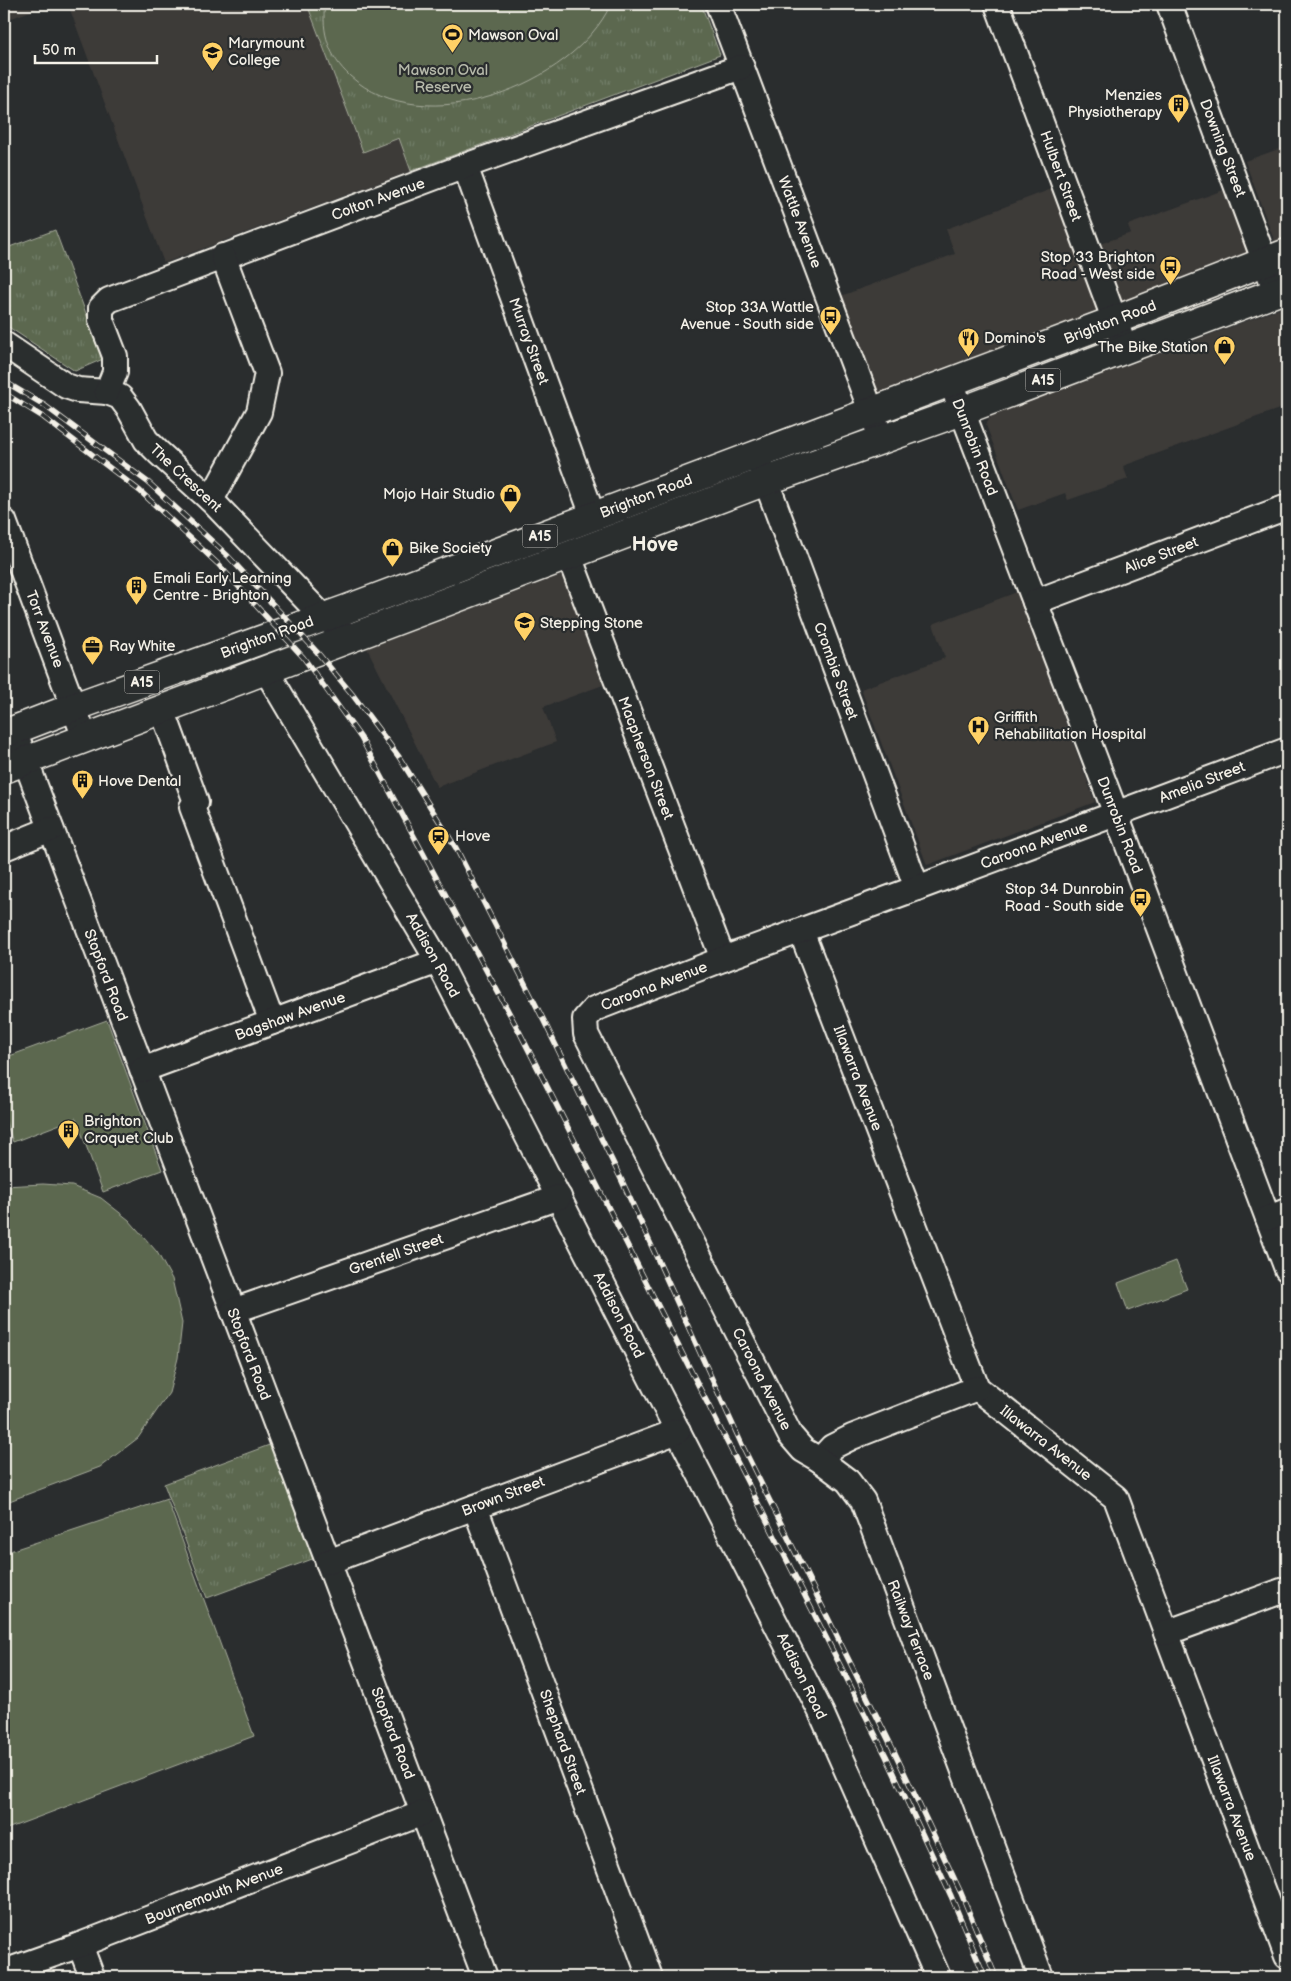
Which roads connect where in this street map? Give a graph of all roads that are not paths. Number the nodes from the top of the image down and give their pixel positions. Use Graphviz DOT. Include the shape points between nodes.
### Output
graph roads {
  1 [pos="718,4"];
  2 [pos="997,4"];
  3 [pos="1169,4"];
  4 [pos="741,67"];
  5 [pos="465,166"];
  6 [pos="223,256"];
  7 [pos="1276,257"];
  8 [pos="1282,290"];
  9 [pos="1115,320"];
  10 [pos="4,344"];
  11 [pos="1125,348"];
  12 [pos="951,382"];
  13 [pos="107,392"];
  14 [pos="962,411"];
  15 [pos="871,412"];
  16 [pos="882,440"];
  17 [pos="756,454"];
  18 [pos="766,481"];
  19 [pos="211,500"];
  20 [pos="1287,507"];
  21 [pos="593,516"];
  22 [pos="4,521"];
  23 [pos="569,556"];
  24 [pos="1035,602"];
  25 [pos="323,617"];
  26 [pos="358,636"];
  27 [pos="266,670"];
  28 [pos="74,707"];
  29 [pos="162,709"];
  30 [pos="9,732"];
  31 [pos="85,738"];
  32 [pos="1287,750"];
  33 [pos="15,765"];
  34 [pos="1116,814"];
  35 [pos="51,829"];
  36 [pos="4,848"];
  37 [pos="917,888"];
  38 [pos="801,931"];
  39 [pos="723,959"];
  40 [pos="438,960"];
  41 [pos="272,1022"];
  42 [pos="142,1070"];
  43 [pos="559,1197"];
  44 [pos="1278,1215"];
  45 [pos="1287,1269"];
  46 [pos="234,1311"];
  47 [pos="977,1388"];
  48 [pos="678,1431"];
  49 [pos="820,1460"];
  50 [pos="475,1507"];
  51 [pos="328,1562"];
  52 [pos="1287,1589"];
  53 [pos="1166,1633"];
  54 [pos="423,1813"];
  55 [pos="80,1945"];
  56 [pos="1287,1956"];
  57 [pos="4,1972"];
  58 [pos="92,1977"];
  59 [pos="485,1977"];
  60 [pos="650,1977"];
  61 [pos="938,1977"];
  62 [pos="1041,1977"];
  1 -- 4 [label="street, Wattle Avenue"];
  2 -- 9 [label="street, Hulbert Street"];
  3 -- 7 [label="street, Downing Street"];
  4 -- 5 [label="street, Colton Avenue"];
  4 -- 15 [label="street, Wattle Avenue"];
  5 -- 6 [label="street, Colton Avenue"];
  5 -- 21 [label="street, Murray Street"];
  6 -- 13 [label="street, Colton Avenue" via="109,300 101,308 101,320 115,356 115,372"];
  6 -- 19 [label="street" via="267,373 259,412"];
  7 -- 8 [label="street, Downing Street"];
  7 -- 9 [label="main road, Brighton Road / A15"];
  8 -- 11 [label="main road, Brighton Road / A15"];
  9 -- 11 [label="street, Hulbert Street"];
  9 -- 12 [label="main road, Brighton Road / A15"];
  10 -- 13 [label="street, The Crescent" via="66,386"];
  11 -- 14 [label="main road, Brighton Road / A15"];
  12 -- 14 [label="street, Dunrobin Road"];
  12 -- 15 [label="main road, Brighton Road / A15"];
  13 -- 19 [label="street, The Crescent" via="120,397 146,440"];
  14 -- 16 [label="main road, Brighton Road / A15"];
  14 -- 24 [label="street, Dunrobin Road"];
  15 -- 16 [label="street, Wattle Avenue"];
  15 -- 17 [label="main road, Brighton Road / A15"];
  16 -- 18 [label="main road, Brighton Road / A15"];
  17 -- 18 [label="street, Crombie Street"];
  17 -- 21 [label="main road, Brighton Road / A15"];
  18 -- 23 [label="main road, Brighton Road / A15"];
  18 -- 37 [label="street, Crombie Street"];
  19 -- 25 [label="street, The Crescent"];
  20 -- 24 [label="street, Alice Street"];
  21 -- 25 [label="main road, Brighton Road / A15"];
  22 -- 28 [label="street, Torr Avenue"];
  23 -- 26 [label="main road, Brighton Road / A15"];
  23 -- 39 [label="street, Macpherson Street"];
  24 -- 34 [label="street, Dunrobin Road"];
  25 -- 26 [label="street, The Crescent" via="346,634"];
  25 -- 28 [label="main road, Brighton Road / A15"];
  26 -- 27 [label="main road, Brighton Road / A15"];
  27 -- 29 [label="main road, Brighton Road / A15"];
  27 -- 40 [label="street, Addison Road"];
  28 -- 30 [label="main road, Brighton Road / A15"];
  28 -- 31 [label="street, Torr Avenue"];
  29 -- 31 [label="main road, Brighton Road / A15"];
  29 -- 41 [label="street" via="196,802 192,807"];
  30 -- 33 [label="street, Stopford Road"];
  31 -- 33 [label="main road, Brighton Road / A15"];
  32 -- 34 [label="street, Amelia Street"];
  33 -- 35 [label="street, Stopford Road"];
  34 -- 37 [label="street, Caroona Avenue"];
  34 -- 44 [label="street, Dunrobin Road"];
  35 -- 36 [label="street"];
  35 -- 42 [label="street, Stopford Road"];
  37 -- 38 [label="street, Caroona Avenue"];
  38 -- 39 [label="street, Caroona Avenue"];
  38 -- 47 [label="street, Illawarra Avenue"];
  39 -- 49 [label="street, Caroona Avenue" via="594,1009 585,1019 586,1034 790,1435 803,1450"];
  40 -- 41 [label="street, Bagshaw Avenue"];
  40 -- 43 [label="street, Addison Road"];
  41 -- 42 [label="street, Bagshaw Avenue"];
  42 -- 46 [label="street, Stopford Road"];
  43 -- 46 [label="street, Grenfell Street"];
  43 -- 48 [label="street, Addison Road"];
  44 -- 45 [label="street, Dunrobin Road"];
  46 -- 51 [label="street, Stopford Road"];
  47 -- 49 [label="street" via="852,1436"];
  47 -- 53 [label="street, Illawarra Avenue" via="1116,1498"];
  48 -- 50 [label="street, Brown Street"];
  48 -- 61 [label="street, Addison Road" via="821,1712"];
  49 -- 62 [label="street, Railway Terrace" via="848,1481 863,1502"];
  50 -- 51 [label="street, Brown Street"];
  50 -- 60 [label="street, Shephard Street"];
  51 -- 54 [label="street, Stopford Road"];
  52 -- 53 [label="street"];
  53 -- 56 [label="street, Illawarra Avenue"];
  54 -- 55 [label="street, Bournemouth Avenue"];
  54 -- 59 [label="street, Stopford Road"];
  55 -- 57 [label="street, Bournemouth Avenue"];
  55 -- 58 [label="street"];
}
